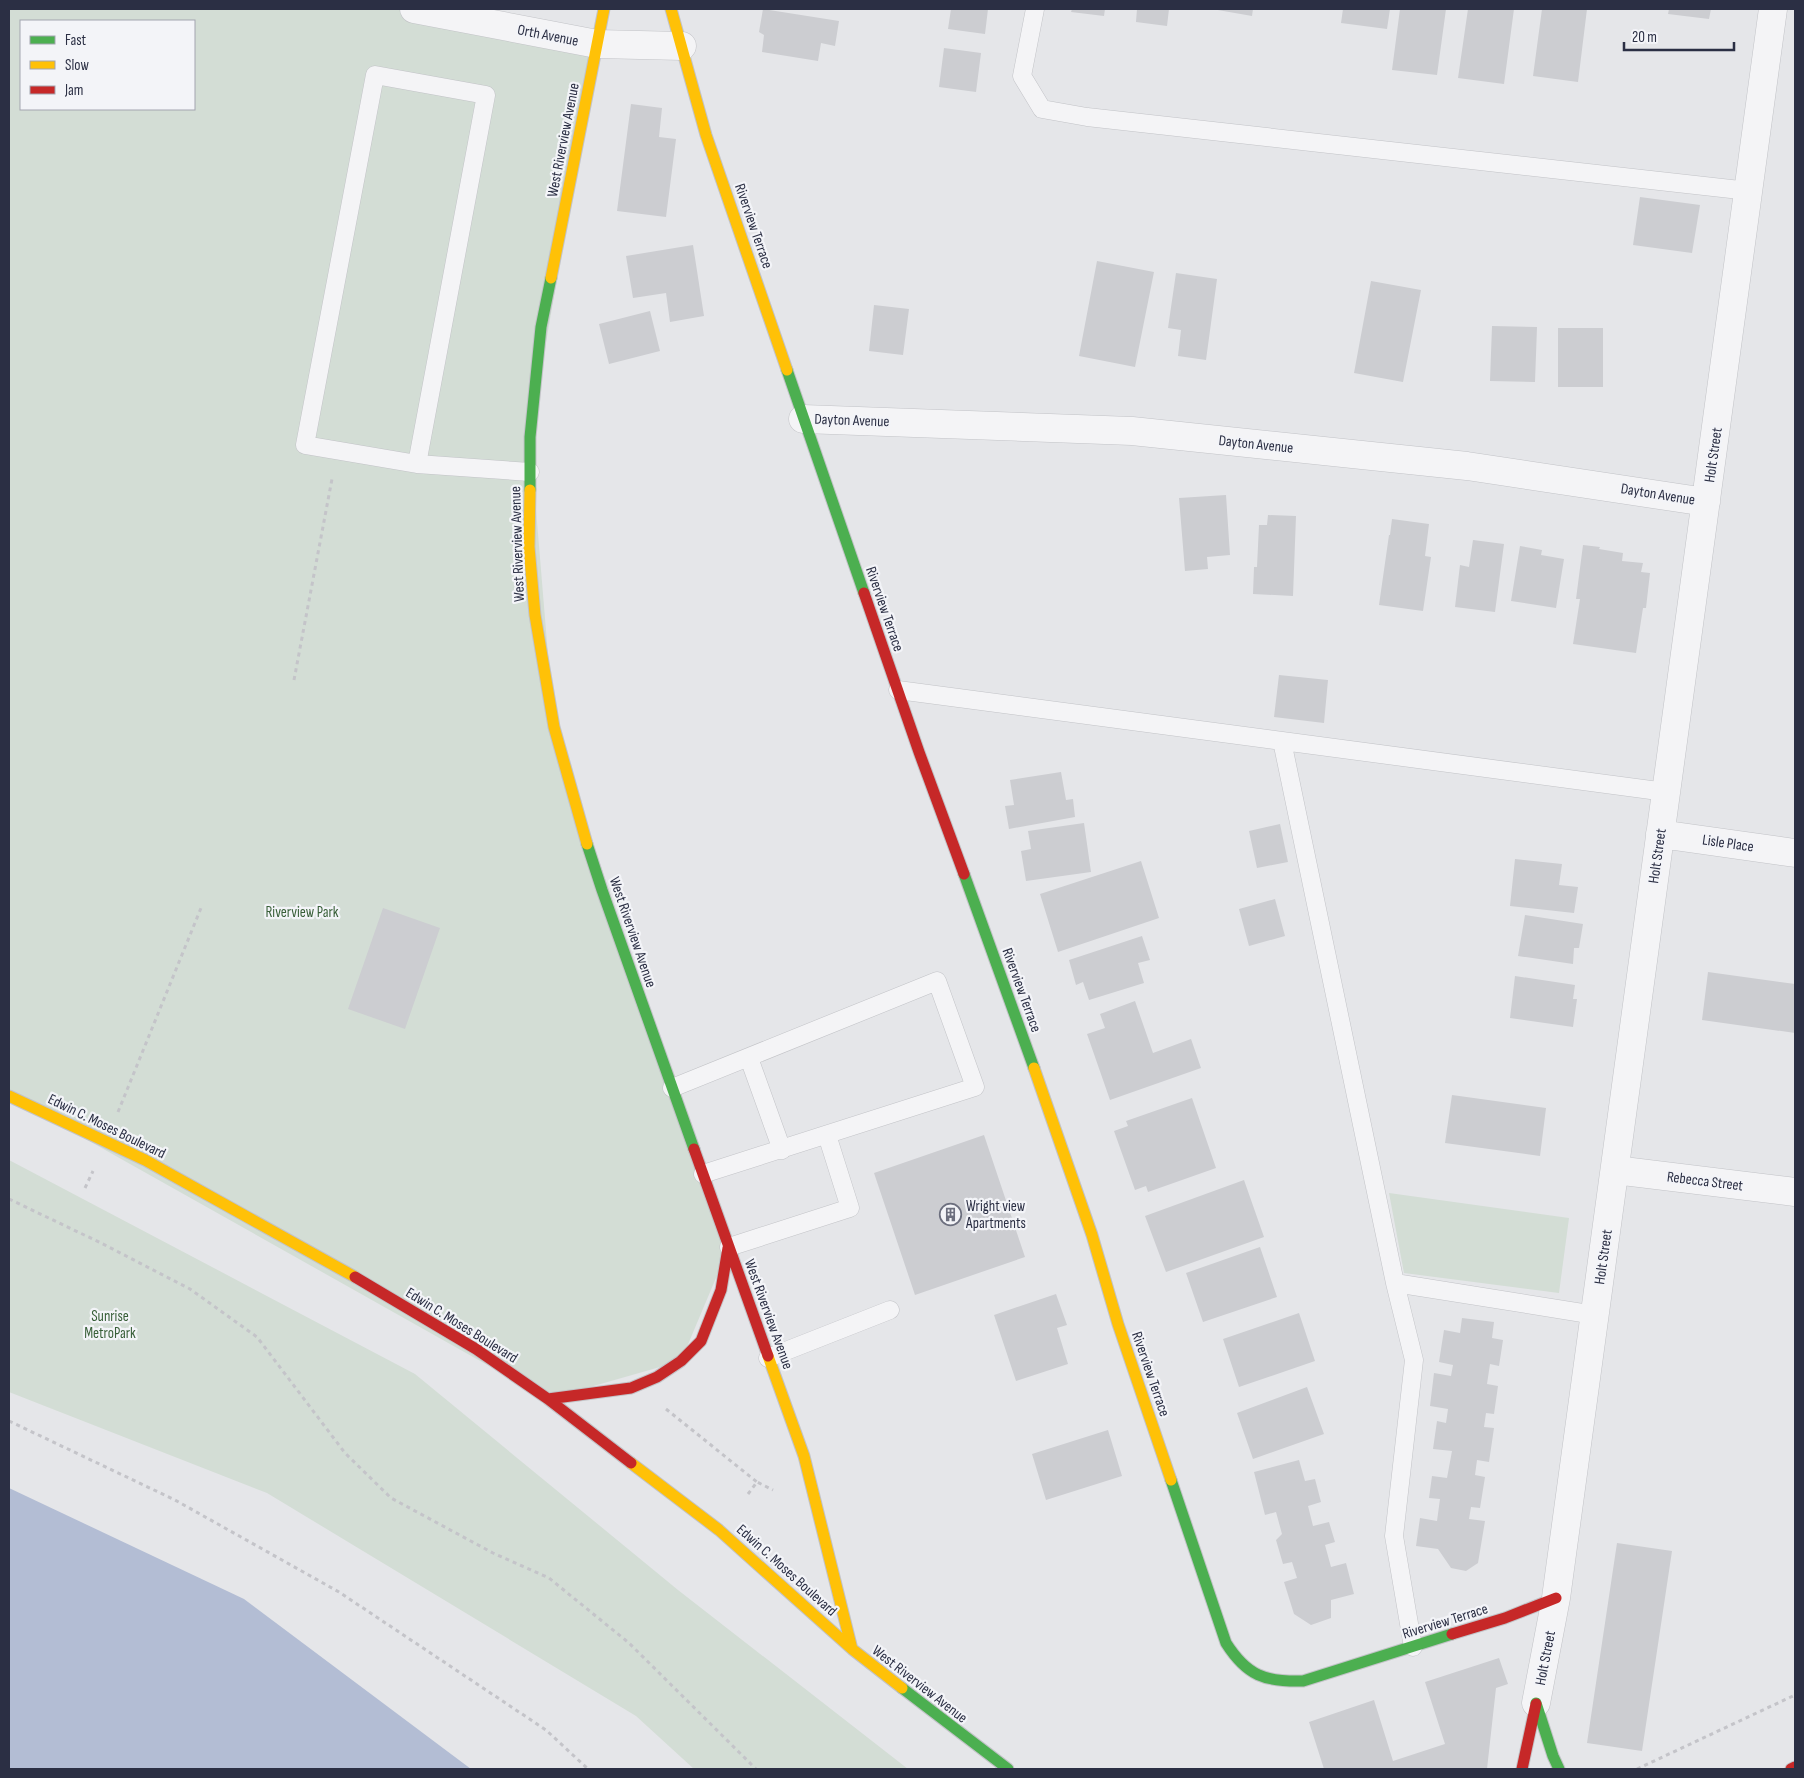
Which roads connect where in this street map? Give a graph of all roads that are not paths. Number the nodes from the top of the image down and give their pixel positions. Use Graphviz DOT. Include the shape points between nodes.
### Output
graph roads {
  1 [pos="414,9"];
  2 [pos="604,9"];
  3 [pos="671,9"];
  4 [pos="1035,9"];
  5 [pos="1773,9"];
  6 [pos="597,44"];
  7 [pos="682,46"];
  8 [pos="1749,191"];
  9 [pos="803,418"];
  10 [pos="417,464"];
  11 [pos="530,472"];
  12 [pos="1706,502"];
  13 [pos="898,690"];
  14 [pos="1282,741"];
  15 [pos="1666,792"];
  16 [pos="1660,834"];
  17 [pos="1795,853"];
  18 [pos="749,1058"];
  19 [pos="672,1088"];
  20 [pos="9,1096"];
  21 [pos="827,1135"];
  22 [pos="782,1150"];
  23 [pos="1615,1170"];
  24 [pos="703,1174"];
  25 [pos="1795,1192"];
  26 [pos="729,1246"];
  27 [pos="1395,1284"];
  28 [pos="890,1310"];
  29 [pos="1595,1315"];
  30 [pos="768,1358"];
  31 [pos="548,1399"];
  32 [pos="1556,1598"];
  33 [pos="1413,1647"];
  34 [pos="852,1649"];
  35 [pos="1536,1703"];
  36 [pos="1795,1767"];
  37 [pos="1008,1769"];
  38 [pos="1522,1769"];
  39 [pos="1559,1769"];
  40 [pos="1791,1769"];
  1 -- 6 [label="street, Orth Avenue"];
  2 -- 6 [label="street, West Riverview Avenue"];
  3 -- 7 [label="street, Riverview Terrace"];
  4 -- 8 [label="lane" via="1022,76 1042,108 1087,117"];
  5 -- 8 [label="street, Holt Street"];
  6 -- 7 [label="street, Orth Avenue"];
  6 -- 11 [label="street, West Riverview Avenue" via="541,328 530,437"];
  7 -- 9 [label="street, Riverview Terrace" via="706,135"];
  8 -- 12 [label="street, Holt Street"];
  9 -- 12 [label="street, Dayton Avenue" via="1132,430 1467,466"];
  9 -- 13 [label="street, Riverview Terrace"];
  10 -- 10 [label="lane" via="305,445 375,75 486,95"];
  10 -- 11 [label="lane"];
  11 -- 19 [label="street, West Riverview Avenue" via="530,547 535,615 554,727 579,818"];
  12 -- 15 [label="street, Holt Street"];
  13 -- 14 [label="lane"];
  13 -- 33 [label="street, Riverview Terrace" via="1045,1097 1221,1634 1234,1657 1256,1675 1283,1682 1303,1681"];
  14 -- 15 [label="lane"];
  14 -- 27 [label="lane"];
  15 -- 16 [label="street, Holt Street"];
  16 -- 17 [label="street, Lisle Place"];
  16 -- 23 [label="street, Holt Street"];
  18 -- 19 [label="lane"];
  18 -- 21 [label="lane" via="938,981 975,1087"];
  18 -- 22 [label="lane"];
  19 -- 24 [label="street, West Riverview Avenue"];
  20 -- 31 [label="street, Edwin C. Moses Boulevard" via="145,1160 360,1280 476,1350"];
  21 -- 22 [label="lane"];
  21 -- 26 [label="lane" via="850,1208"];
  22 -- 24 [label="lane"];
  23 -- 25 [label="street, Rebecca Street"];
  23 -- 29 [label="street, Holt Street"];
  24 -- 26 [label="street, West Riverview Avenue"];
  26 -- 30 [label="street, West Riverview Avenue"];
  26 -- 31 [label="street" via="721,1290 702,1341 681,1361 657,1377 631,1388"];
  27 -- 29 [label="lane"];
  27 -- 33 [label="lane" via="1414,1360 1394,1536"];
  28 -- 30 [label="lane"];
  29 -- 32 [label="street, Holt Street"];
  30 -- 34 [label="street, West Riverview Avenue" via="804,1456"];
  31 -- 34 [label="street, Edwin C. Moses Boulevard" via="719,1530"];
  32 -- 33 [label="street, Riverview Terrace"];
  32 -- 35 [label="street, Holt Street"];
  34 -- 37 [label="street, West Riverview Avenue"];
  35 -- 38 [label="street"];
  35 -- 39 [label="street"];
  36 -- 40 [label="street"];
}
